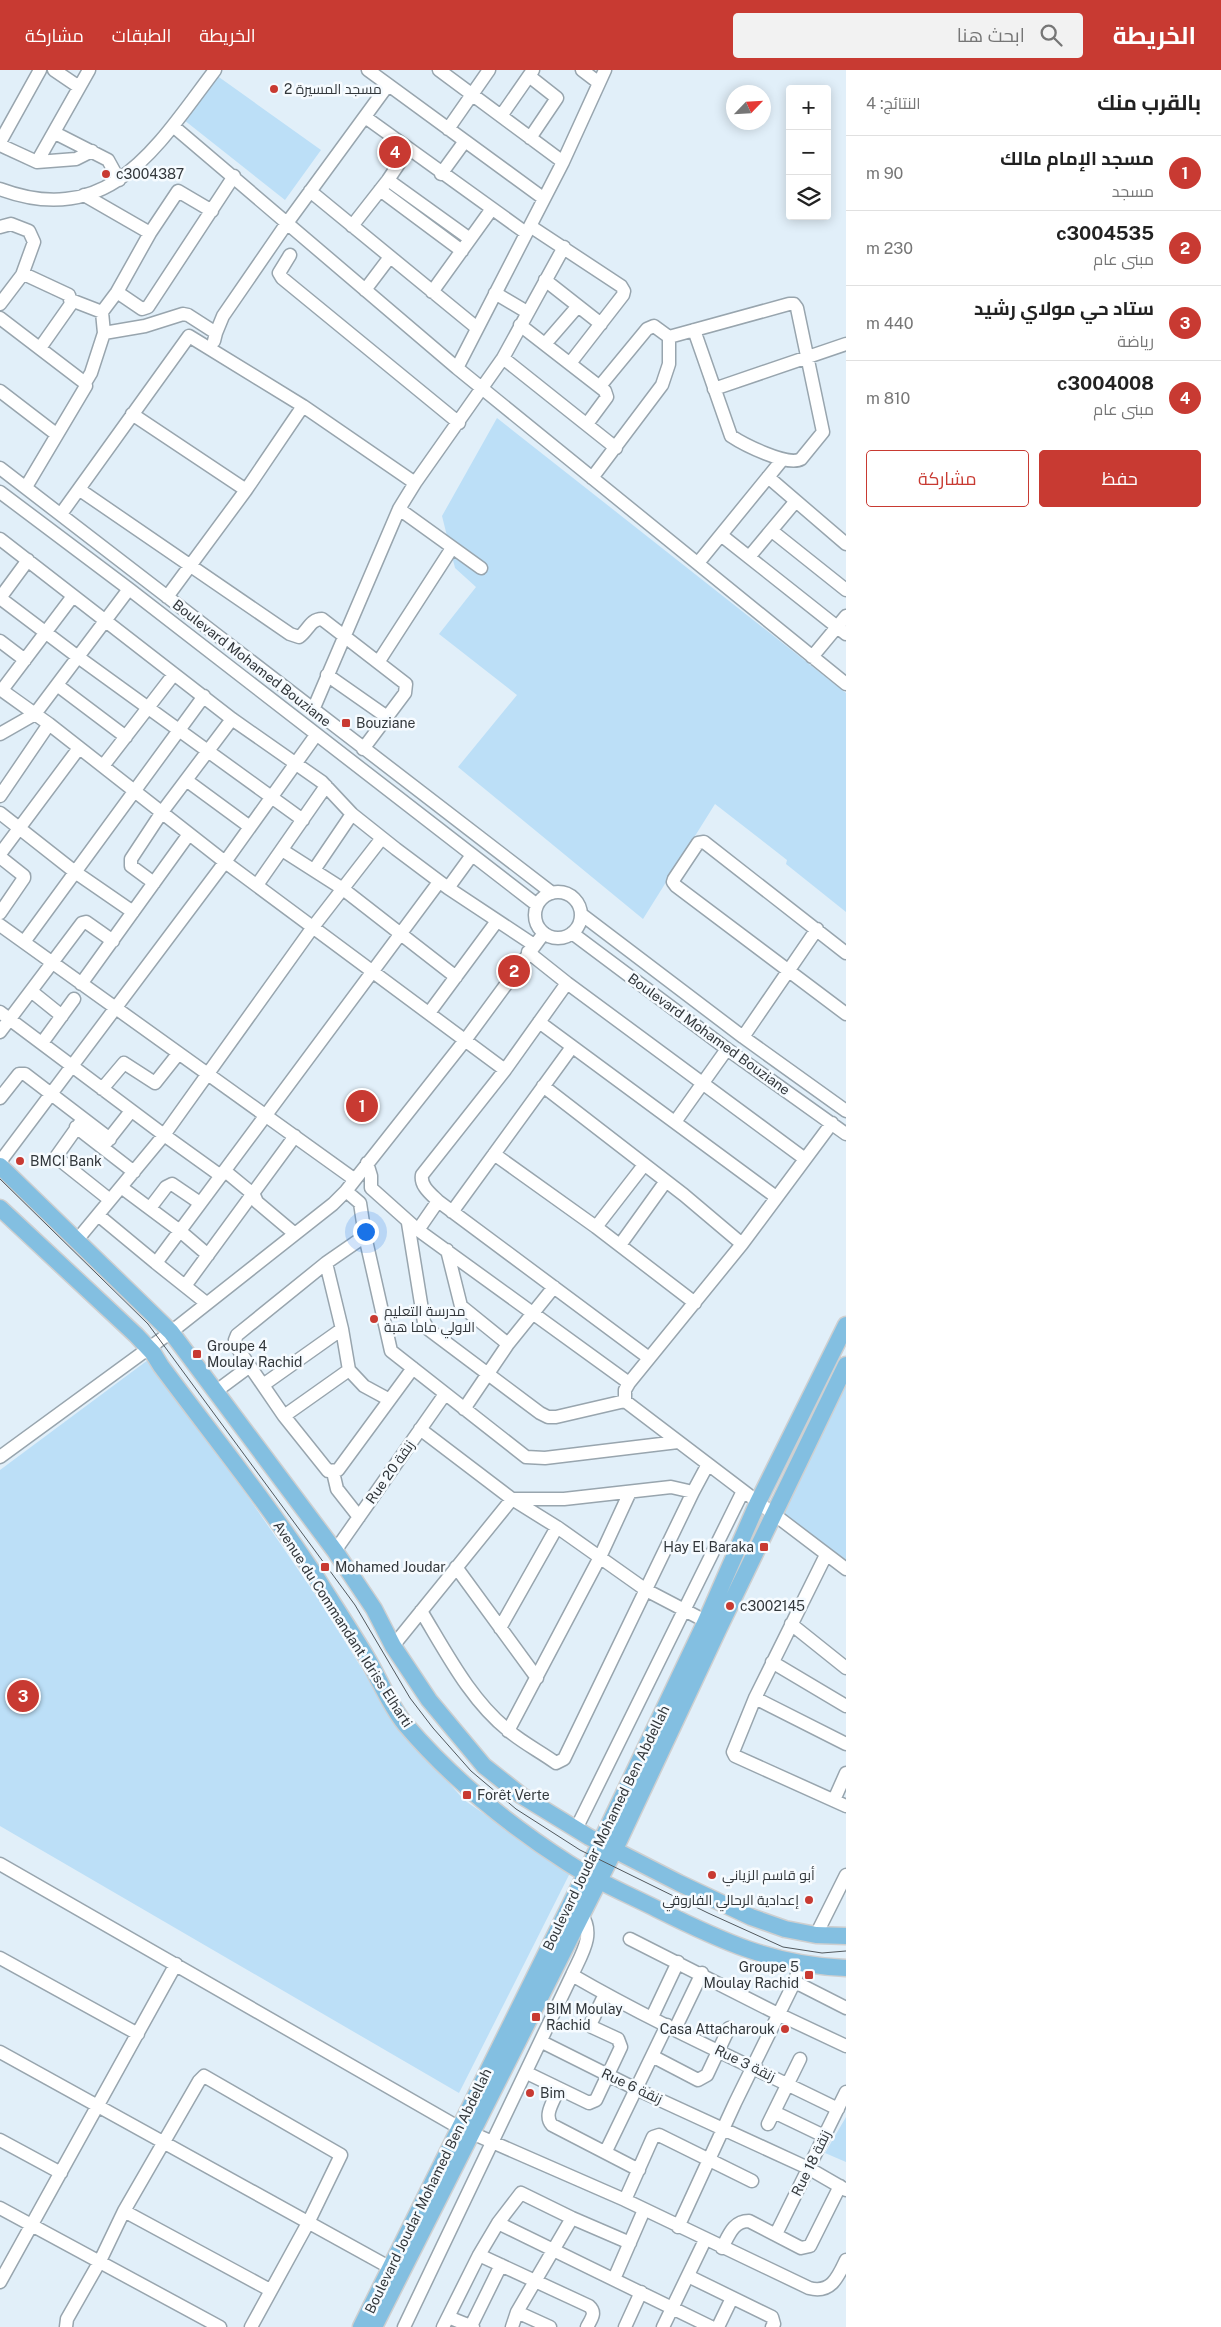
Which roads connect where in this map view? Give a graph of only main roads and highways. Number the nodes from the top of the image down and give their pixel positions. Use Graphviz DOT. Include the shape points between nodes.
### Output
graph roads {
  1 [pos="0,1166"];
  2 [pos="0,1208"];
  3 [pos="846,1325"];
  4 [pos="846,1366"];
  5 [pos="712,1625"];
  6 [pos="599,1842"];
  7 [pos="615,1849"];
  8 [pos="592,1876"];
  9 [pos="846,1936"];
  10 [pos="846,1968"];
  11 [pos="464,2130"];
  12 [pos="372,2327"];
  1 -- 6 [label="main road" via="170,1332 335,1551 428,1700 484,1766 522,1796"];
  2 -- 8 [label="main road, Avenue du Commandant Idriss Elharti" via="148,1347 310,1569 404,1723 507,1821"];
  3 -- 5 [label="main road, Boulevard Joudar Mohamed Ben Abdellah" via="758,1502"];
  4 -- 5 [label="main road, Boulevard Joudar Mohamed Ben Abdellah" via="774,1515"];
  5 -- 6 [label="main road, Boulevard Joudar Mohamed Ben Abdellah"];
  5 -- 7 [label="main road, Boulevard Joudar Mohamed Ben Abdellah"];
  6 -- 7 [label="main road"];
  6 -- 8 [label="main road, Boulevard Joudar Mohamed Ben Abdellah"];
  7 -- 8 [label="main road, Boulevard Joudar Mohamed Ben Abdellah"];
  7 -- 9 [label="main road" via="752,1917 786,1929"];
  8 -- 10 [label="main road, Avenue du Commandant Idriss Elharti" via="731,1945 801,1964"];
  8 -- 11 [label="main road, Boulevard Joudar Mohamed Ben Abdellah"];
  8 -- 11 [label="main road, Boulevard Joudar Mohamed Ben Abdellah" via="582,1914"];
  11 -- 12 [label="main road, Boulevard Joudar Mohamed Ben Abdellah"];
  11 -- 12 [label="main road, Boulevard Joudar Mohamed Ben Abdellah" via="389,2267"];
}
